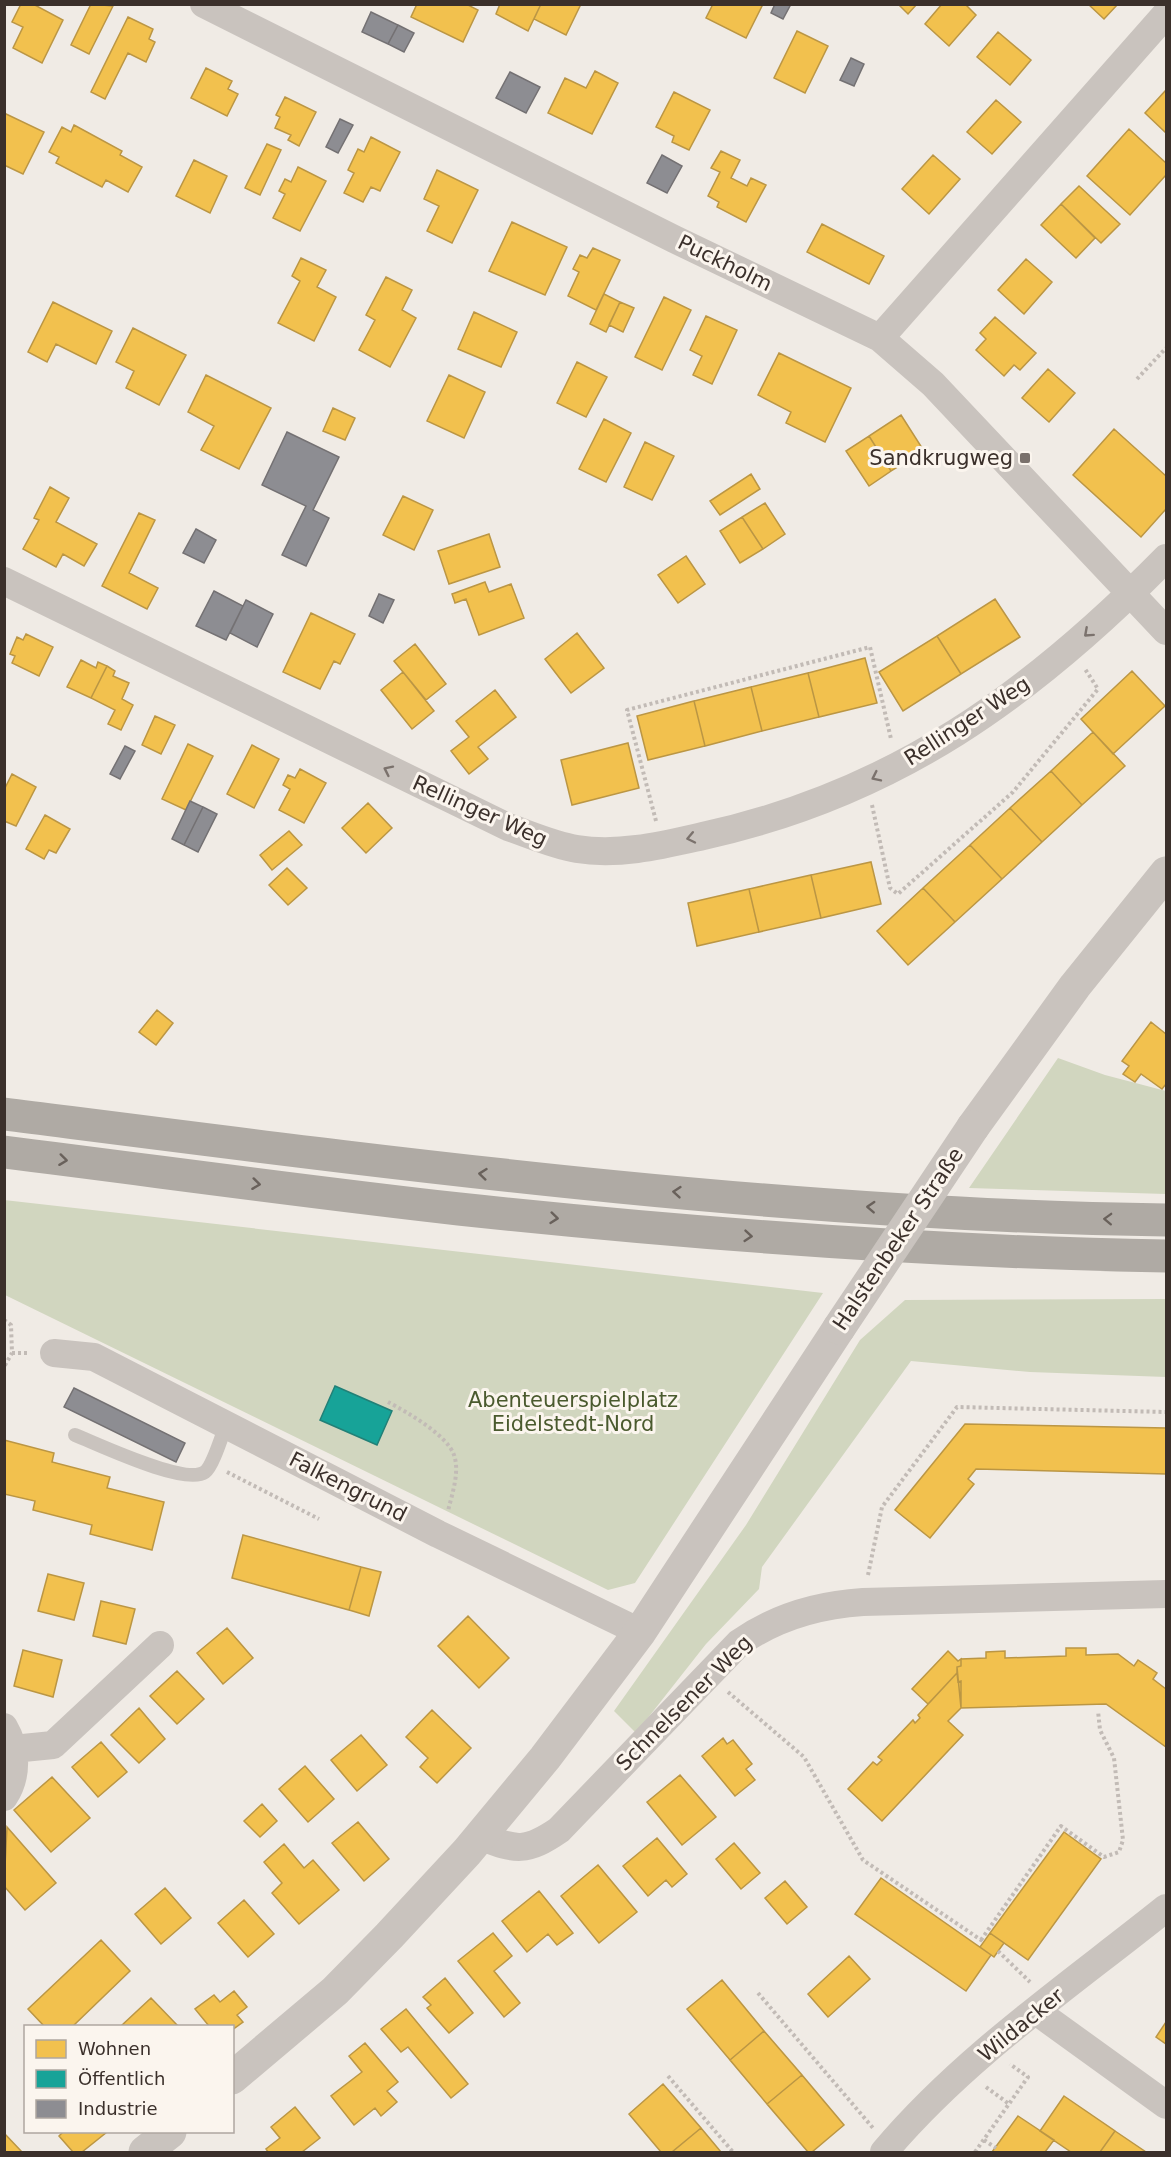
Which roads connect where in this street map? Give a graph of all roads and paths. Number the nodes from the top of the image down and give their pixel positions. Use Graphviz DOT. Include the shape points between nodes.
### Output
graph roads {
  1 [pos="204,4"];
  2 [pos="1167,14"];
  3 [pos="880,338"];
  4 [pos="1167,348"];
  5 [pos="1137,379"];
  6 [pos="1167,558"];
  7 [pos="4,581"];
  8 [pos="1132,593"];
  9 [pos="1167,631"];
  10 [pos="1072,648"];
  11 [pos="897,766"];
  12 [pos="867,781"];
  13 [pos="663,845"];
  14 [pos="1167,873"];
  15 [pos="4,1114"];
  16 [pos="4,1152"];
  17 [pos="1167,1220"];
  18 [pos="1167,1256"];
  19 [pos="4,1320"];
  20 [pos="54,1353"];
  21 [pos="4,1367"];
  22 [pos="388,1402"];
  23 [pos="1167,1412"];
  24 [pos="226,1425"];
  25 [pos="75,1436"];
  26 [pos="210,1464"];
  27 [pos="319,1519"];
  28 [pos="438,1534"];
  29 [pos="1167,1594"];
  30 [pos="863,1602"];
  31 [pos="644,1625"];
  32 [pos="160,1645"];
  33 [pos="707,1674"];
  34 [pos="1098,1711"];
  35 [pos="9,1738"];
  36 [pos="4,1797"];
  37 [pos="480,1836"];
  38 [pos="1167,1908"];
  39 [pos="998,1951"];
  40 [pos="758,1993"];
  41 [pos="1035,1998"];
  42 [pos="1005,2059"];
  43 [pos="234,2076"];
  44 [pos="668,2076"];
  45 [pos="980,2083"];
  46 [pos="1009,2104"];
  47 [pos="1167,2105"];
  48 [pos="169,2133"];
  49 [pos="984,2140"];
  50 [pos="882,2144"];
  51 [pos="996,2148"];
  52 [pos="145,2152"];
  53 [pos="734,2152"];
  54 [pos="975,2152"];
  1 -- 3 [label="street, Puckholm"];
  2 -- 3 [label="street"];
  3 -- 8 [label="street, Puckholm" via="933,384"];
  4 -- 5 [label="path"];
  6 -- 8 [label="street, Rellinger Weg"];
  13 -- 7 [label="street, Rellinger Weg, one-way" via="622,850 579,849 508,827"];
  8 -- 9 [label="street, Puckholm"];
  8 -- 10 [label="street, Rellinger Weg, one-way"];
  10 -- 11 [label="street, Rellinger Weg" via="995,708"];
  10 -- 12 [label="path" via="1098,688 1013,792 898,894 890,888"];
  11 -- 12 [label="street, Rellinger Weg, one-way"];
  11 -- 13 [label="path" via="870,647 627,710"];
  12 -- 13 [label="street, Rellinger Weg, one-way" via="741,827"];
  14 -- 31 [label="street, Halstenbeker Straße, bridge" via="1075,986 973,1127"];
  17 -- 15 [label="highway, one-way" via="843,1206 651,1190 449,1170"];
  16 -- 18 [label="highway, one-way" via="445,1207 646,1227 836,1242"];
  19 -- 21 [label="path" via="11,1326 12,1353"];
  20 -- 24 [label="street, Falkengrund" via="94,1357"];
  22 -- 28 [label="path" via="432,1431 454,1455 454,1490"];
  23 -- 30 [label="path" via="957,1407 882,1507"];
  24 -- 26 [label="lane"];
  24 -- 28 [label="street, Falkengrund"];
  25 -- 26 [label="lane" via="180,1474 205,1472"];
  26 -- 27 [label="path"];
  28 -- 31 [label="street, Falkengrund"];
  29 -- 30 [label="street, Schnelsener Weg"];
  30 -- 33 [label="street, Schnelsener Weg" via="830,1604 777,1621 739,1643"];
  31 -- 37 [label="street" via="545,1758"];
  32 -- 35 [label="street" via="52,1745"];
  33 -- 34 [label="path" via="804,1757 863,1860 983,1941 1061,1826 1104,1857 1119,1852 1123,1840 1114,1758 1100,1730"];
  33 -- 37 [label="street, Schnelsener Weg" via="559,1830 522,1849"];
  35 -- 36 [label="street" via="14,1776"];
  37 -- 43 [label="street" via="335,1991"];
  38 -- 41 [label="street, Wildacker"];
  39 -- 41 [label="path"];
  40 -- 50 [label="path"];
  41 -- 47 [label="street"];
  41 -- 50 [label="street, Wildacker" via="983,2054"];
  42 -- 46 [label="path" via="1028,2077"];
  44 -- 53 [label="path"];
  45 -- 46 [label="path"];
  46 -- 49 [label="path"];
  48 -- 52 [label="street"];
  49 -- 51 [label="path"];
  49 -- 54 [label="path"];
}
